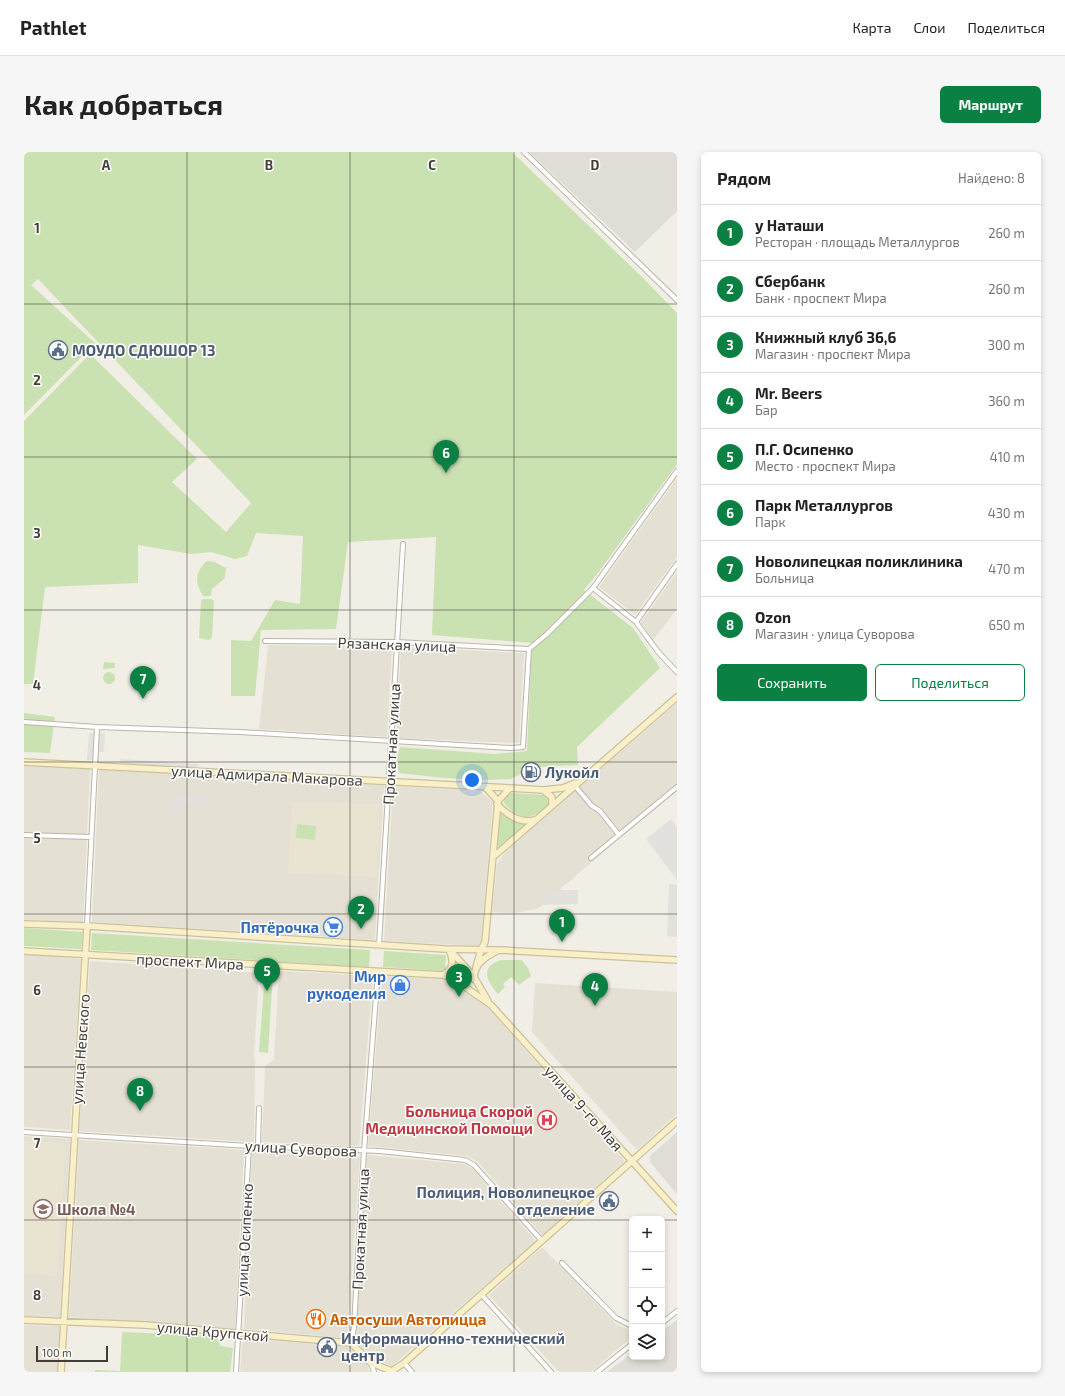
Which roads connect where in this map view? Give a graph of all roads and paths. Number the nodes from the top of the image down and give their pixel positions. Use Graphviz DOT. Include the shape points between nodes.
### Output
graph roads {
  1 [pos="524,152"];
  2 [pos="677,300"];
  3 [pos="677,471"];
  4 [pos="402,544"];
  5 [pos="677,564"];
  6 [pos="592,588"];
  7 [pos="636,622"];
  8 [pos="264,640"];
  9 [pos="397,642"];
  10 [pos="529,649"];
  11 [pos="677,672"];
  12 [pos="677,697"];
  13 [pos="24,722"];
  14 [pos="97,727"];
  15 [pos="391,742"];
  16 [pos="24,762"];
  17 [pos="95,765"];
  18 [pos="389,781"];
  19 [pos="581,781"];
  20 [pos="575,786"];
  21 [pos="677,786"];
  22 [pos="486,788"];
  23 [pos="510,788"];
  24 [pos="543,790"];
  25 [pos="497,802"];
  26 [pos="552,806"];
  27 [pos="538,819"];
  28 [pos="619,835"];
  29 [pos="24,836"];
  30 [pos="91,837"];
  31 [pos="493,857"];
  32 [pos="591,858"];
  33 [pos="24,924"];
  34 [pos="87,926"];
  35 [pos="379,945"];
  36 [pos="24,950"];
  37 [pos="450,950"];
  38 [pos="481,950"];
  39 [pos="499,950"];
  40 [pos="86,955"];
  41 [pos="677,960"];
  42 [pos="476,967"];
  43 [pos="378,971"];
  44 [pos="443,974"];
  45 [pos="474,977"];
  46 [pos="477,994"];
  47 [pos="491,1005"];
  48 [pos="259,1108"];
  49 [pos="677,1121"];
  50 [pos="24,1132"];
  51 [pos="75,1135"];
  52 [pos="249,1146"];
  53 [pos="258,1146"];
  54 [pos="364,1151"];
  55 [pos="632,1161"];
  56 [pos="677,1211"];
  57 [pos="542,1241"];
  58 [pos="562,1263"];
  59 [pos="482,1295"];
  60 [pos="677,1311"];
  61 [pos="24,1320"];
  62 [pos="665,1321"];
  63 [pos="64,1322"];
  64 [pos="629,1324"];
  65 [pos="239,1333"];
  66 [pos="351,1343"];
  67 [pos="629,1346"];
  68 [pos="372,1363"];
  69 [pos="404,1364"];
  70 [pos="392,1371"];
  71 [pos="61,1372"];
  72 [pos="236,1372"];
  73 [pos="374,1372"];
  74 [pos="412,1372"];
  75 [pos="551,1372"];
  76 [pos="597,1372"];
  1 -- 2 [label="street"];
  3 -- 6 [label="street"];
  4 -- 9 [label="street, Прокатная улица"];
  5 -- 7 [label="street"];
  6 -- 7 [label="street"];
  6 -- 10 [label="street"];
  7 -- 11 [label="street"];
  8 -- 9 [label="street, Рязанская улица"];
  9 -- 10 [label="street, Рязанская улица"];
  9 -- 15 [label="street, Прокатная улица"];
  10 -- 15 [label="street" via="523,748"];
  12 -- 19 [label="main road"];
  13 -- 14 [label="street"];
  14 -- 15 [label="street" via="240,732"];
  14 -- 17 [label="street, улица Невского"];
  15 -- 18 [label="street, Прокатная улица"];
  16 -- 17 [label="main road, улица Адмирала Макарова"];
  17 -- 18 [label="main road, улица Адмирала Макарова"];
  17 -- 30 [label="street, улица Невского"];
  18 -- 22 [label="main road, улица Адмирала Макарова"];
  18 -- 35 [label="street, Прокатная улица"];
  19 -- 20 [label="main road"];
  19 -- 24 [label="main road" via="563,788"];
  20 -- 26 [label="main road"];
  20 -- 28 [label="street"];
  21 -- 28 [label="street"];
  22 -- 23 [label="main road, улица Адмирала Макарова"];
  22 -- 25 [label="main road"];
  23 -- 24 [label="main road, улица Адмирала Макарова"];
  23 -- 25 [label="main road"];
  24 -- 26 [label="main road" via="552,798"];
  25 -- 27 [label="main road" via="516,819"];
  25 -- 31 [label="main road"];
  26 -- 27 [label="main road"];
  27 -- 31 [label="main road"];
  28 -- 32 [label="street"];
  29 -- 30 [label="street"];
  30 -- 34 [label="street, улица Невского"];
  31 -- 38 [label="main road" via="485,942"];
  33 -- 34 [label="main road, проспект Мира"];
  34 -- 35 [label="main road, проспект Мира"];
  34 -- 40 [label="main road, улица Невского"];
  35 -- 37 [label="main road, проспект Мира"];
  36 -- 40 [label="main road, проспект Мира"];
  37 -- 38 [label="main road, проспект Мира"];
  37 -- 44 [label="main road" via="453,964 450,970"];
  37 -- 45 [label="main road"];
  38 -- 39 [label="main road, проспект Мира"];
  38 -- 42 [label="main road"];
  39 -- 41 [label="main road, проспект Мира"];
  39 -- 42 [label="main road" via="486,956"];
  40 -- 43 [label="main road, проспект Мира"];
  40 -- 51 [label="main road, улица Невского"];
  42 -- 45 [label="main road"];
  43 -- 44 [label="main road, проспект Мира"];
  43 -- 54 [label="street, Прокатная улица"];
  44 -- 46 [label="main road, проспект Мира"];
  45 -- 46 [label="main road"];
  45 -- 47 [label="main road"];
  46 -- 47 [label="main road, проспект Мира"];
  47 -- 55 [label="main road, улица 9-го Мая"];
  48 -- 53 [label="street"];
  49 -- 55 [label="main road"];
  50 -- 51 [label="street, улица Суворова"];
  51 -- 52 [label="street, улица Суворова"];
  51 -- 63 [label="main road, улица Невского"];
  52 -- 53 [label="street, улица Суворова"];
  52 -- 65 [label="street, улица Осипенко"];
  53 -- 54 [label="street, улица Суворова"];
  54 -- 57 [label="street, улица Суворова" via="465,1160 474,1165"];
  54 -- 66 [label="street, Прокатная улица"];
  55 -- 56 [label="main road, улица 9-го Мая"];
  55 -- 57 [label="main road"];
  57 -- 59 [label="main road"];
  58 -- 64 [label="street" via="616,1318"];
  59 -- 69 [label="main road"];
  59 -- 75 [label="street"];
  60 -- 62 [label="street"];
  61 -- 63 [label="main road, улица Крупской"];
  63 -- 65 [label="main road, улица Крупской" via="145,1325"];
  63 -- 71 [label="main road, улица Невского"];
  65 -- 66 [label="main road, улица Крупской"];
  65 -- 72 [label="street, улица Осипенко"];
  66 -- 68 [label="main road"];
  67 -- 76 [label="street"];
  68 -- 70 [label="main road"];
  68 -- 73 [label="street"];
  69 -- 70 [label="main road"];
  69 -- 74 [label="street"];
}
